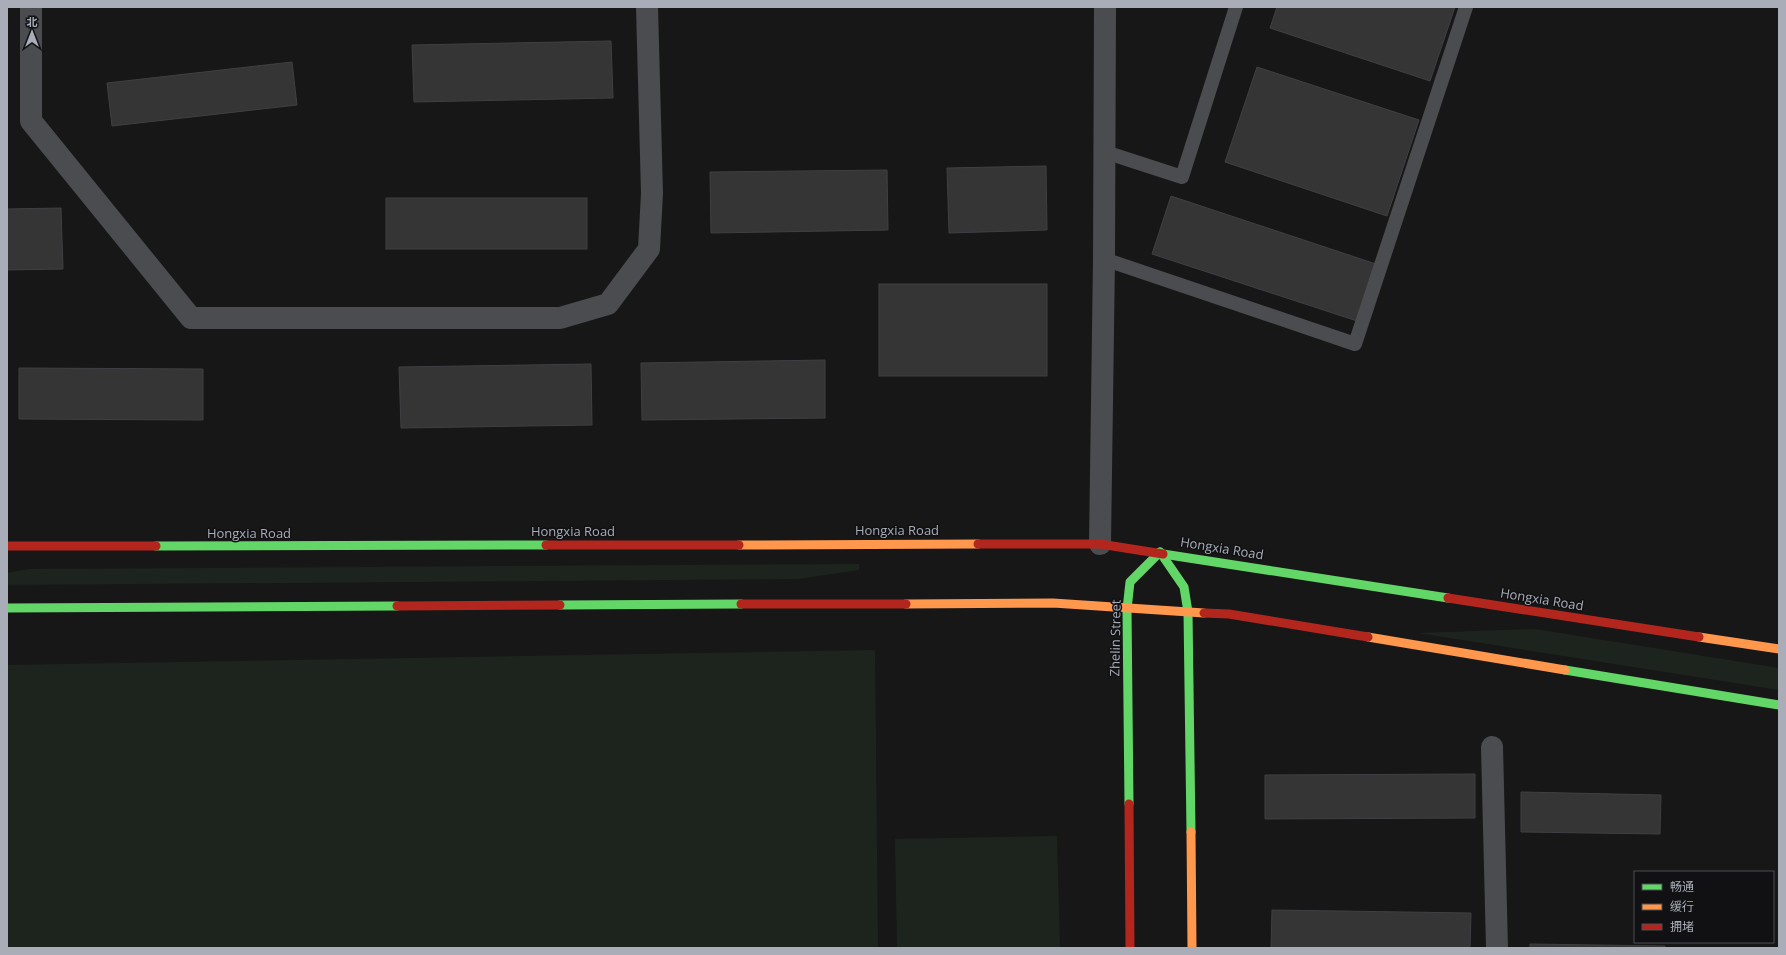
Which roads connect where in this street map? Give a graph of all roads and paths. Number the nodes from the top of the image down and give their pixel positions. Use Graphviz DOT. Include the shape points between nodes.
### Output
graph roads {
  1 [pos="31,7"];
  2 [pos="647,7"];
  3 [pos="1105,7"];
  4 [pos="1236,7"];
  5 [pos="1466,7"];
  6 [pos="1105,152"];
  7 [pos="1104,259"];
  8 [pos="1100,544"];
  9 [pos="7,546"];
  10 [pos="1160,552"];
  11 [pos="7,608"];
  12 [pos="1127,609"];
  13 [pos="1188,612"];
  14 [pos="1779,649"];
  15 [pos="1779,705"];
  16 [pos="1492,747"];
  17 [pos="1130,948"];
  18 [pos="1192,948"];
  19 [pos="1497,948"];
  1 -- 2 [label="street" via="31,121 191,318 560,318 608,304 649,249 652,193"];
  3 -- 6 [label="street"];
  4 -- 6 [label="lane" via="1182,177"];
  5 -- 7 [label="lane" via="1355,344"];
  6 -- 7 [label="street"];
  7 -- 8 [label="street"];
  8 -- 9 [label="street, Hongxia Road"];
  8 -- 10 [label="street, Hongxia Road"];
  10 -- 12 [label="street, Zhelin Street" via="1130,582"];
  10 -- 13 [label="street" via="1184,587"];
  10 -- 14 [label="street, Hongxia Road"];
  11 -- 12 [label="street" via="1054,603"];
  12 -- 13 [label="street"];
  12 -- 17 [label="street, Zhelin Street"];
  13 -- 15 [label="street" via="1229,614"];
  13 -- 18 [label="street"];
  16 -- 19 [label="street"];
}
